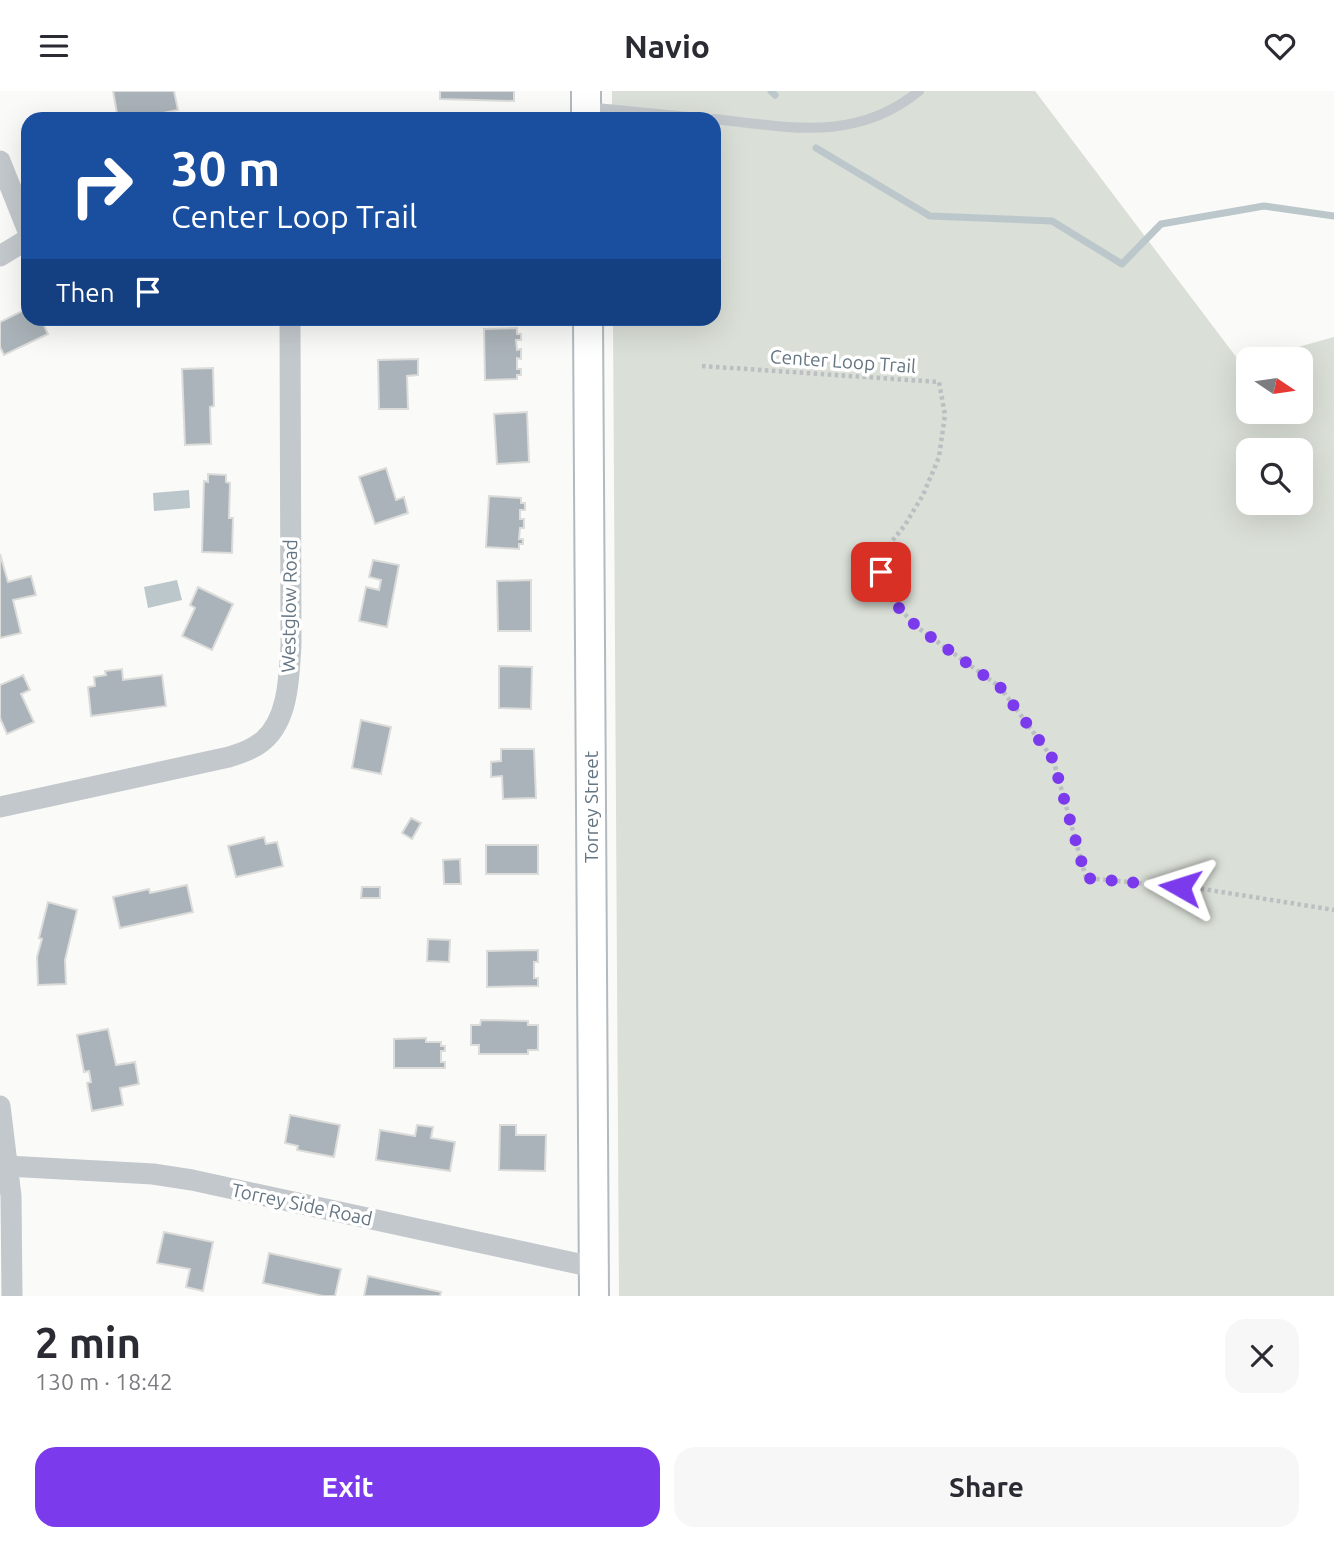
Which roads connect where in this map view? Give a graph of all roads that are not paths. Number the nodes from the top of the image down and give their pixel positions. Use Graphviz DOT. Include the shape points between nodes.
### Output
graph roads {
  1 [pos="919,91"];
  2 [pos="586,106"];
  3 [pos="644,112"];
  4 [pos="721,120"];
  5 [pos="0,161"];
  6 [pos="21,214"];
  7 [pos="21,243"];
  8 [pos="0,256"];
  9 [pos="290,326"];
  10 [pos="587,326"];
  11 [pos="0,807"];
  12 [pos="0,1106"];
  13 [pos="7,1166"];
  14 [pos="593,1267"];
  15 [pos="12,1296"];
  16 [pos="594,1296"];
  1 -- 4 [label="lane" via="882,115 842,127 816,129"];
  2 -- 3 [label="lane"];
  5 -- 6 [label="street"];
  7 -- 8 [label="street"];
  9 -- 11 [label="street, Westglow Road" via="291,645 288,682 274,728 266,739 229,757"];
  10 -- 14 [label="main road, Torrey Street"];
  12 -- 13 [label="street"];
  13 -- 14 [label="street, Torrey Side Road" via="192,1180"];
  13 -- 15 [label="street"];
  14 -- 16 [label="main road, Torrey Street"];
}
